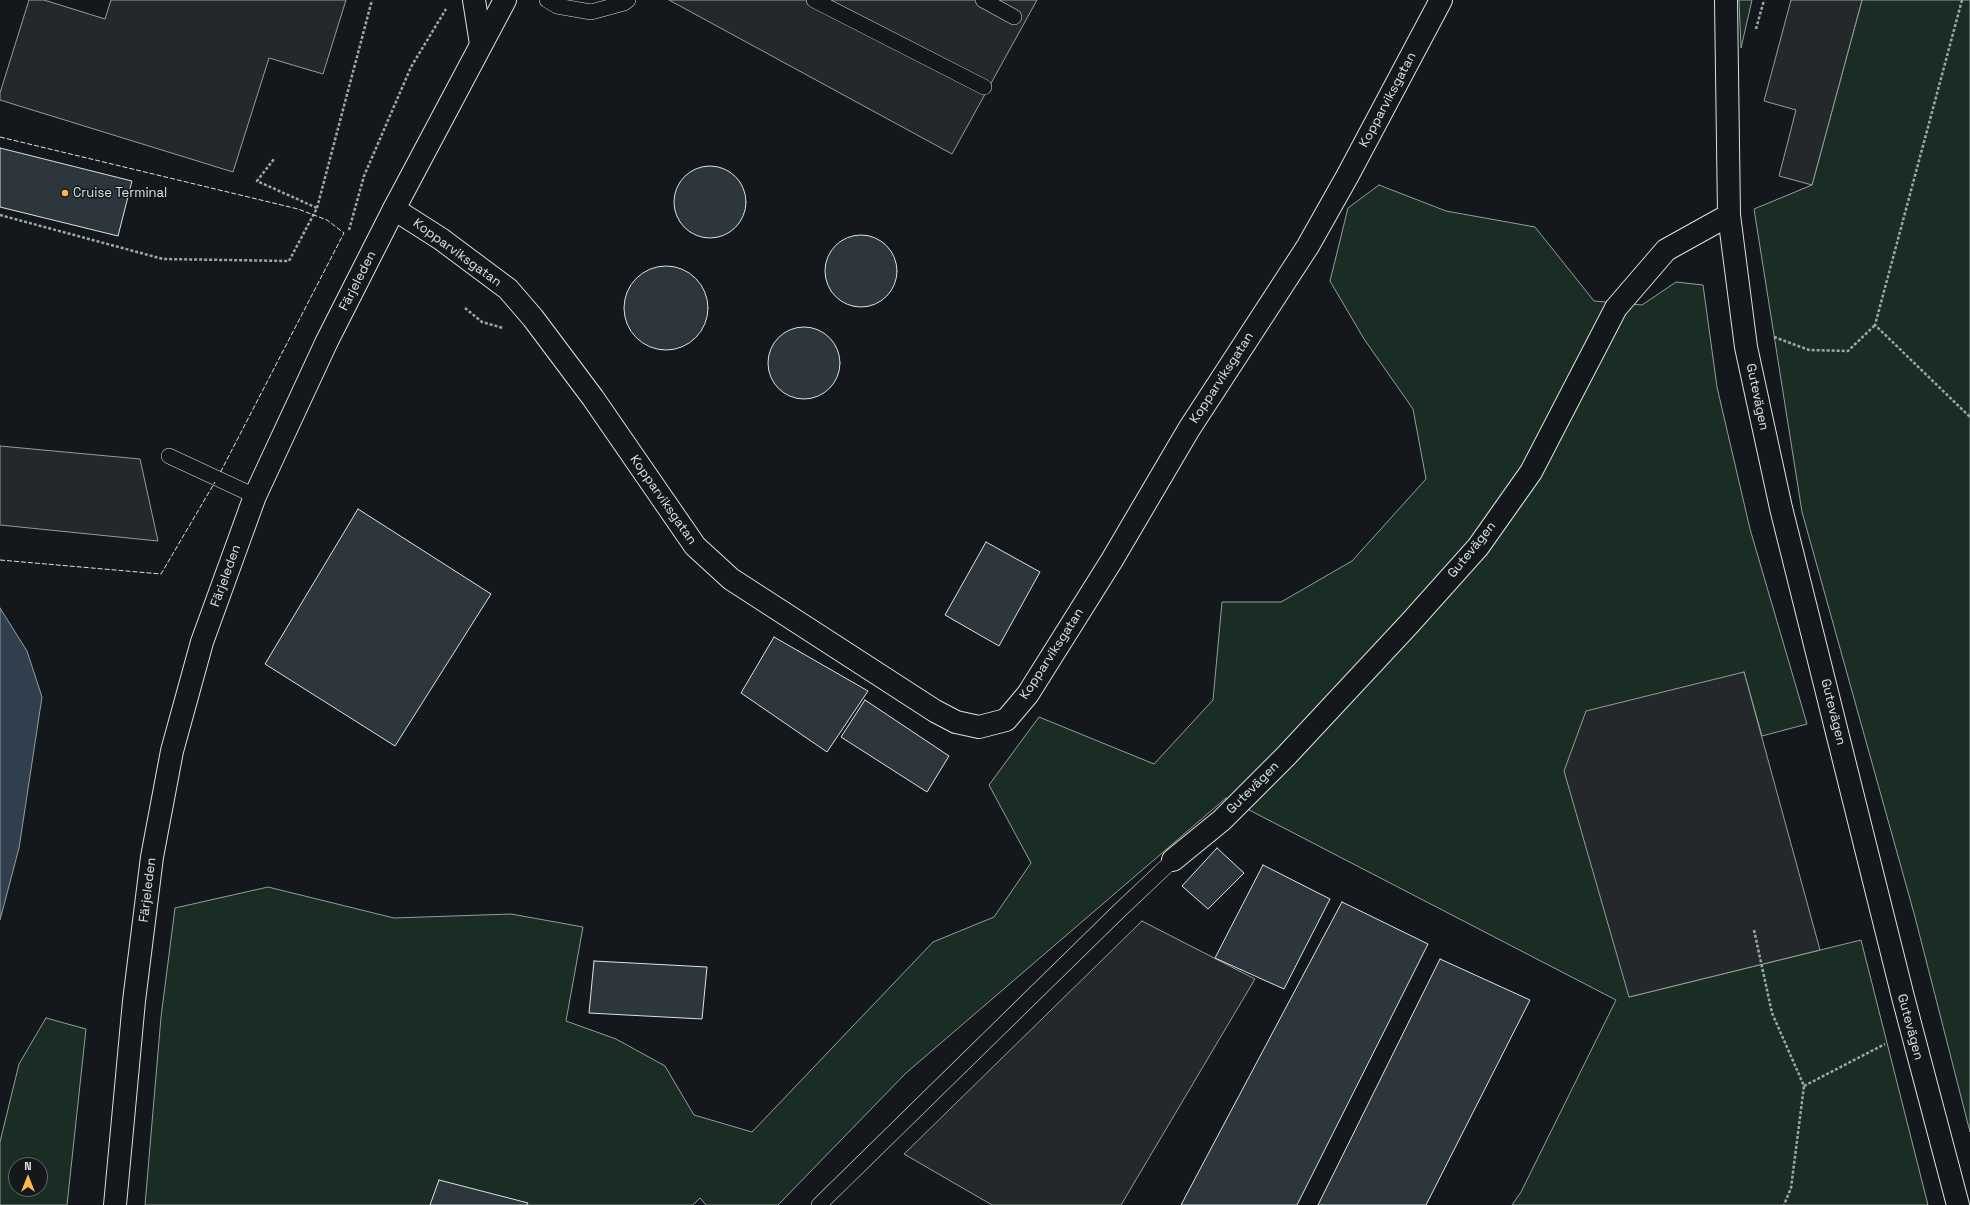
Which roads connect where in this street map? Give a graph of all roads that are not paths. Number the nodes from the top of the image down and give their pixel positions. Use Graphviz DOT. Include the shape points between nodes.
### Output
graph roads {
  1 [pos="474,0"];
  2 [pos="505,0"];
  3 [pos="546,0"];
  4 [pos="628,0"];
  5 [pos="814,0"];
  6 [pos="983,0"];
  7 [pos="1441,0"];
  8 [pos="1726,0"];
  9 [pos="1014,17"];
  10 [pos="481,44"];
  11 [pos="984,87"];
  12 [pos="394,209"];
  13 [pos="1729,215"];
  14 [pos="169,456"];
  15 [pos="255,496"];
  16 [pos="1173,860"];
  17 [pos="115,1205"];
  18 [pos="819,1205"];
  19 [pos="1958,1205"];
  1 -- 10 [label="street"];
  2 -- 10 [label="street, Färjeleden"];
  3 -- 4 [label="lane" via="557,6 591,12 624,4"];
  5 -- 11 [label="lane"];
  6 -- 9 [label="lane"];
  7 -- 12 [label="street, Kopparviksgatan" via="1308,246 1189,429 1112,560 1032,688 1006,720 979,727 956,722 935,711 726,574 695,546 593,398 508,289 441,239"];
  8 -- 13 [label="street, Gutevägen"];
  10 -- 12 [label="street, Färjeleden"];
  12 -- 15 [label="street, Färjeleden"];
  13 -- 16 [label="street, Gutevägen" via="1666,250 1616,308 1531,472 1478,547 1286,756 1222,820"];
  13 -- 19 [label="street, Gutevägen" via="1746,348 1780,500 1911,1030"];
  14 -- 15 [label="lane"];
  15 -- 17 [label="street, Färjeleden" via="202,642 172,751 152,857 134,1001"];
  16 -- 18 [label="lane"];
}
